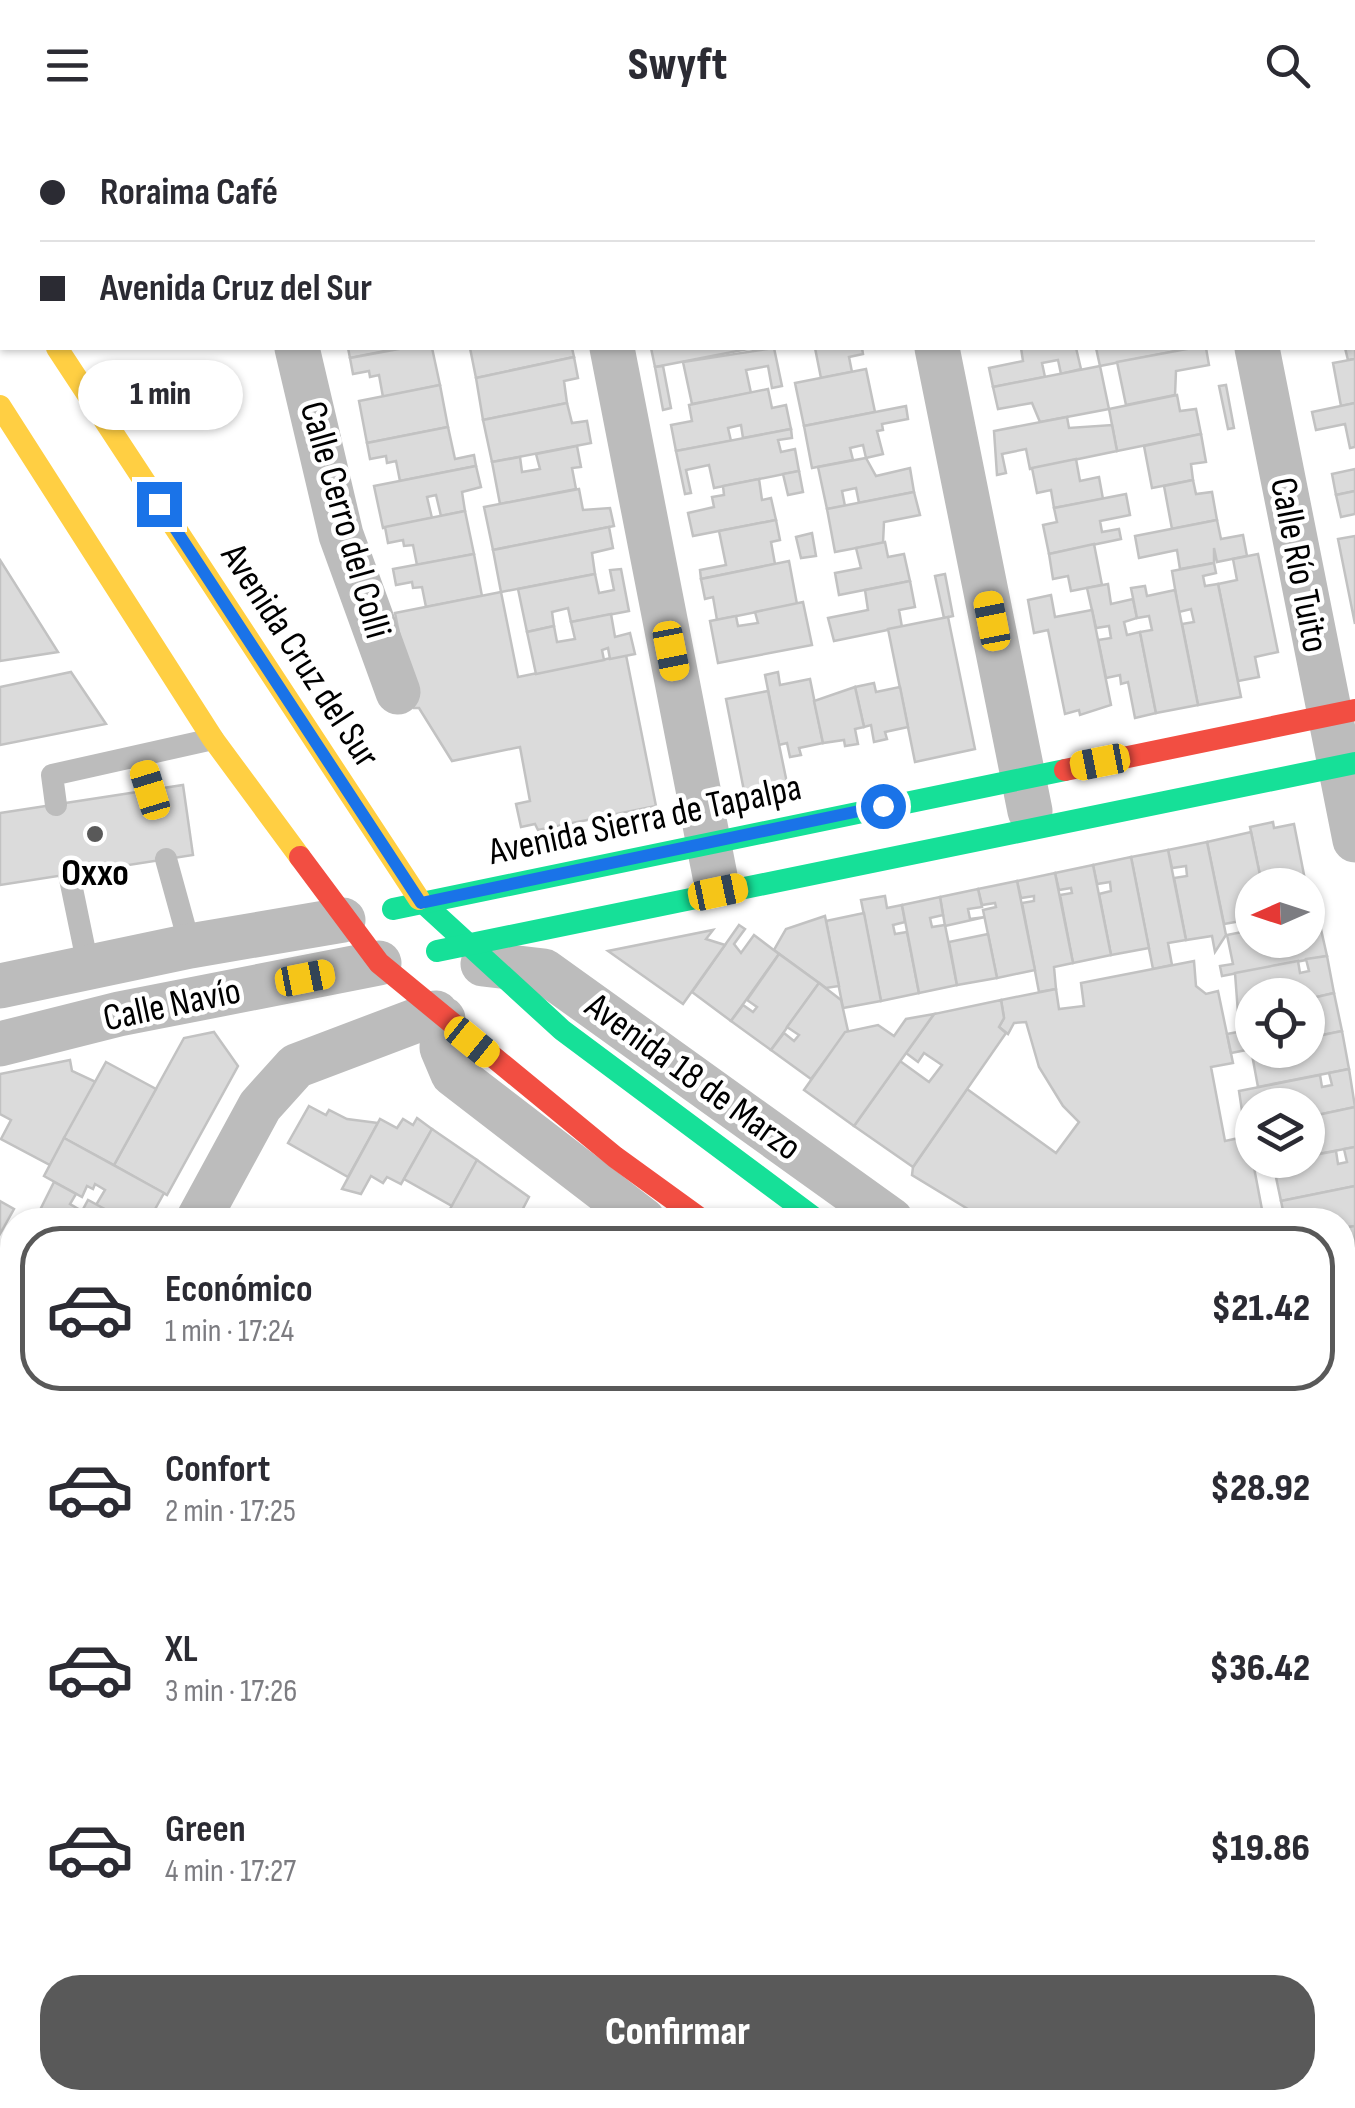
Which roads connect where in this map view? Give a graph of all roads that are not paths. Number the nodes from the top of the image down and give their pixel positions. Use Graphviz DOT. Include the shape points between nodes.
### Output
graph roads {
  1 [pos="57,350"];
  2 [pos="297,350"];
  3 [pos="612,350"];
  4 [pos="937,350"];
  5 [pos="1257,350"];
  6 [pos="0,406"];
  7 [pos="398,692"];
  8 [pos="1342,713"];
  9 [pos="213,739"];
  10 [pos="140,756"];
  11 [pos="1347,764"];
  12 [pos="1023,777"];
  13 [pos="150,790"];
  14 [pos="56,805"];
  15 [pos="1034,828"];
  16 [pos="1355,840"];
  17 [pos="708,841"];
  18 [pos="166,859"];
  19 [pos="69,874"];
  20 [pos="718,892"];
  21 [pos="421,903"];
  22 [pos="343,920"];
  23 [pos="190,946"];
  24 [pos="473,955"];
  25 [pos="379,964"];
  26 [pos="88,966"];
  27 [pos="0,986"];
  28 [pos="440,1016"];
  29 [pos="0,1044"];
  30 [pos="586,1203"];
  31 [pos="205,1208"];
  32 [pos="685,1208"];
  33 [pos="800,1208"];
  34 [pos="875,1208"];
  1 -- 21 [label="main road, Avenida Cruz del Sur"];
  2 -- 7 [label="street, Calle Cerro del Colli" via="341,535"];
  3 -- 17 [label="street"];
  4 -- 12 [label="street"];
  5 -- 8 [label="street, Calle Río Tuito"];
  6 -- 9 [label="main road"];
  8 -- 11 [label="street, Calle Río Tuito"];
  8 -- 12 [label="main road, Avenida Sierra de Tapalpa"];
  9 -- 10 [label="lane"];
  9 -- 22 [label="main road"];
  10 -- 13 [label="lane"];
  10 -- 14 [label="lane" via="52,774"];
  11 -- 15 [label="main road"];
  11 -- 16 [label="street, Calle Río Tuito"];
  12 -- 15 [label="street"];
  12 -- 17 [label="main road, Avenida Sierra de Tapalpa"];
  15 -- 20 [label="main road"];
  17 -- 20 [label="street"];
  17 -- 21 [label="main road, Avenida Sierra de Tapalpa"];
  18 -- 23 [label="lane"];
  19 -- 26 [label="lane"];
  20 -- 24 [label="main road"];
  21 -- 22 [label="main road, Calle Navío"];
  21 -- 24 [label="main road, Avenida Cruz del Sur"];
  22 -- 23 [label="street, Calle Navío"];
  22 -- 25 [label="main road"];
  23 -- 26 [label="street, Calle Navío"];
  24 -- 25 [label="main road, Calle Navío"];
  24 -- 33 [label="main road, Avenida 18 de Marzo"];
  24 -- 34 [label="street, Avenida 18 de Marzo" via="544,971"];
  25 -- 28 [label="main road"];
  25 -- 29 [label="street, Calle Navío"];
  26 -- 27 [label="street, Calle Navío"];
  28 -- 30 [label="street" via="442,1048 453,1074"];
  28 -- 31 [label="street" via="296,1066 260,1106"];
  28 -- 32 [label="main road"];
}
